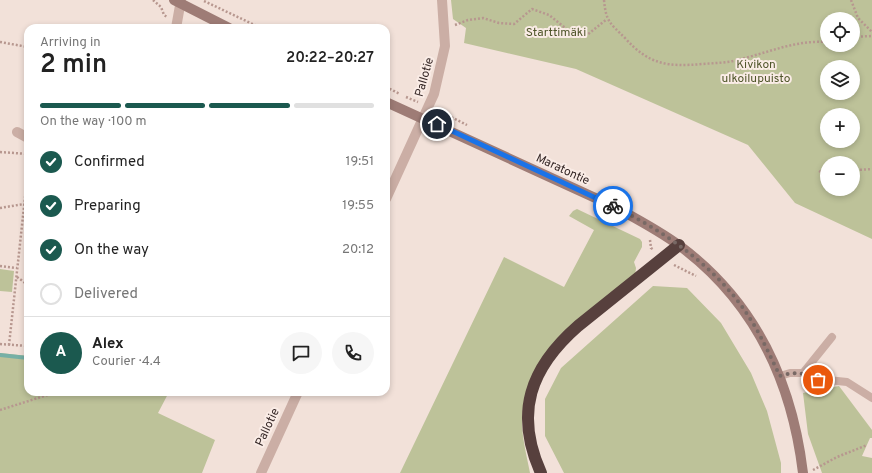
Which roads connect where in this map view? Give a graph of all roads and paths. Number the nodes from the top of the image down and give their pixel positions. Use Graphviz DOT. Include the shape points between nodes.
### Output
graph roads {
  1 [pos="153,0"];
  2 [pos="203,0"];
  3 [pos="442,0"];
  4 [pos="604,0"];
  5 [pos="851,0"];
  6 [pos="179,1"];
  7 [pos="164,15"];
  8 [pos="606,19"];
  9 [pos="176,24"];
  10 [pos="222,24"];
  11 [pos="253,24"];
  12 [pos="445,29"];
  13 [pos="872,32"];
  14 [pos="872,36"];
  15 [pos="860,37"];
  16 [pos="0,42"];
  17 [pos="820,42"];
  18 [pos="24,46"];
  19 [pos="390,89"];
  20 [pos="420,102"];
  21 [pos="390,104"];
  22 [pos="424,118"];
  23 [pos="17,132"];
  24 [pos="24,136"];
  25 [pos="0,152"];
  26 [pos="24,154"];
  27 [pos="872,169"];
  28 [pos="860,170"];
  29 [pos="390,190"];
  30 [pos="24,204"];
  31 [pos="0,208"];
  32 [pos="679,245"];
  33 [pos="0,266"];
  34 [pos="17,268"];
  35 [pos="680,270"];
  36 [pos="16,277"];
  37 [pos="702,280"];
  38 [pos="24,282"];
  39 [pos="832,337"];
  40 [pos="0,344"];
  41 [pos="9,344"];
  42 [pos="24,346"];
  43 [pos="803,372"];
  44 [pos="780,376"];
  45 [pos="44,396"];
  46 [pos="296,396"];
  47 [pos="872,398"];
  48 [pos="0,410"];
  49 [pos="868,445"];
  50 [pos="813,470"];
  51 [pos="261,473"];
  52 [pos="541,473"];
  53 [pos="803,473"];
  1 -- 7 [label="path" via="161,7"];
  2 -- 11 [label="path"];
  3 -- 12 [label="street, Pallotie"];
  4 -- 8 [label="path"];
  5 -- 13 [label="path" via="858,18"];
  6 -- 9 [label="street"];
  6 -- 10 [label="main road"];
  8 -- 12 [label="path" via="587,35 569,31 549,15 532,9 514,24 483,18 468,20"];
  8 -- 17 [label="path" via="641,53 654,61 677,66 727,63 782,46"];
  12 -- 22 [label="street, Pallotie" via="446,46 441,70"];
  14 -- 15 [label="path"];
  16 -- 18 [label="path"];
  19 -- 20 [label="path"];
  21 -- 22 [label="main road, Maratontie"];
  22 -- 29 [label="street, Pallotie"];
  22 -- 32 [label="main road, Maratontie" via="615,207"];
  23 -- 24 [label="street"];
  25 -- 26 [label="path"];
  27 -- 28 [label="path"];
  30 -- 31 [label="path"];
  30 -- 34 [label="path"];
  32 -- 44 [label="main road, Maratontie" via="721,283 749,316"];
  32 -- 52 [label="highway" via="565,337 545,361 529,400 528,417 531,448"];
  33 -- 34 [label="path"];
  34 -- 36 [label="path"];
  35 -- 37 [label="path"];
  36 -- 38 [label="path"];
  36 -- 41 [label="path"];
  39 -- 43 [label="lane"];
  40 -- 41 [label="path"];
  41 -- 42 [label="path"];
  43 -- 44 [label="lane" via="790,372"];
  43 -- 47 [label="lane" via="818,380 847,382"];
  44 -- 53 [label="main road, Maratontie" via="791,408"];
  45 -- 48 [label="path"];
  46 -- 51 [label="street, Pallotie"];
  49 -- 50 [label="path"];
}
